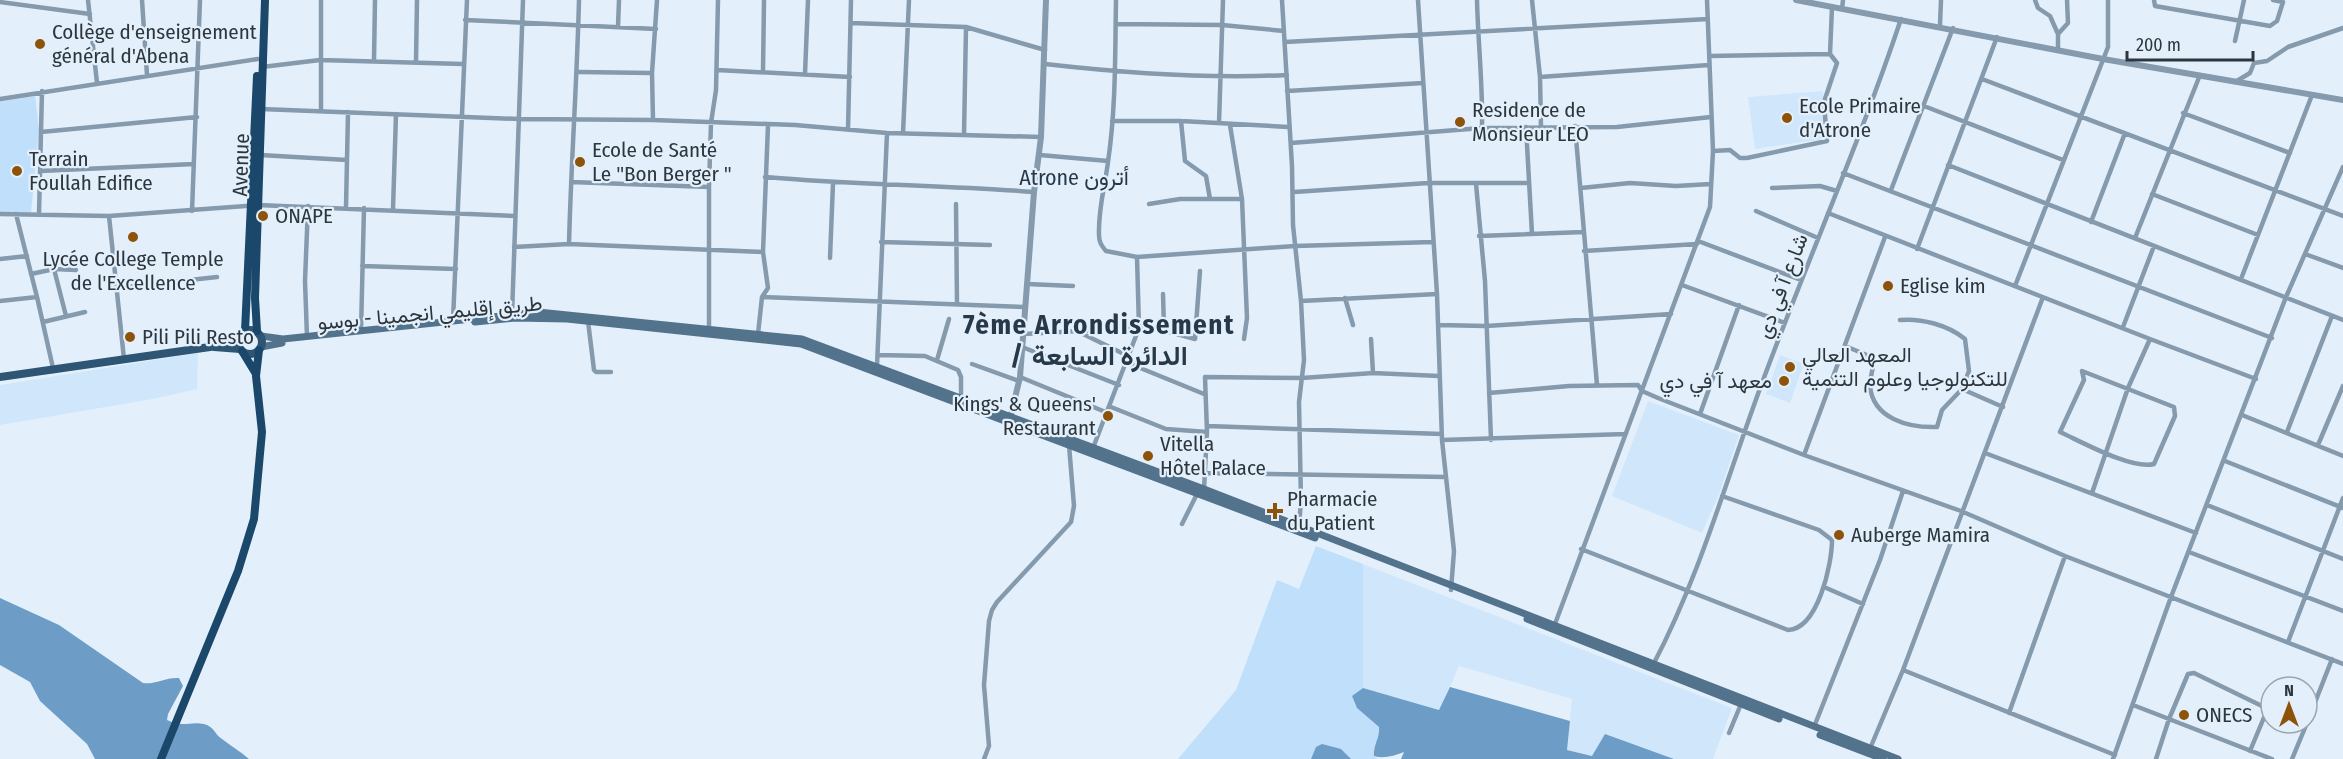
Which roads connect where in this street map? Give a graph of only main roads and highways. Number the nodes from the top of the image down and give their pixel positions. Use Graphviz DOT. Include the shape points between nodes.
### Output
graph roads {
  1 [pos="262,0"];
  2 [pos="260,63"];
  3 [pos="255,205"];
  4 [pos="512,316"];
  5 [pos="674,327"];
  6 [pos="244,331"];
  7 [pos="259,334"];
  8 [pos="238,337"];
  9 [pos="210,347"];
  10 [pos="260,348"];
  11 [pos="241,350"];
  12 [pos="0,376"];
  13 [pos="256,376"];
  14 [pos="1010,420"];
  15 [pos="1452,588"];
  16 [pos="1652,667"];
  17 [pos="1869,751"];
  18 [pos="161,759"];
  19 [pos="1883,759"];
  20 [pos="1898,759"];
  1 -- 2 [label="highway"];
  2 -- 3 [label="highway"];
  2 -- 3 [label="highway, Avenue" via="260,155"];
  3 -- 6 [label="highway"];
  3 -- 7 [label="highway, Avenue"];
  4 -- 5 [label="main road, طريق إقليمي انجمينا - بوسو"];
  4 -- 5 [label="main road, طريق إقليمي انجمينا - بوسو" via="567,313"];
  4 -- 7 [label="main road, طريق إقليمي انجمينا - بوسو" via="283,339"];
  4 -- 10 [label="main road, طريق إقليمي انجمينا - بوسو"];
  5 -- 14 [label="main road" via="801,344"];
  5 -- 14 [label="main road" via="802,339"];
  6 -- 7 [label="main road"];
  6 -- 8 [label="main road"];
  7 -- 10 [label="main road"];
  8 -- 9 [label="main road"];
  8 -- 11 [label="main road"];
  9 -- 11 [label="main road"];
  9 -- 12 [label="main road"];
  10 -- 11 [label="main road" via="249,354"];
  10 -- 13 [label="highway"];
  11 -- 13 [label="highway"];
  13 -- 18 [label="highway" via="262,432 251,532"];
  14 -- 15 [label="main road"];
  14 -- 15 [label="main road" via="1204,489"];
  15 -- 16 [label="main road"];
  15 -- 16 [label="main road" via="1555,624"];
  16 -- 17 [label="main road"];
  16 -- 17 [label="main road"];
  17 -- 19 [label="main road"];
  17 -- 20 [label="main road"];
}
